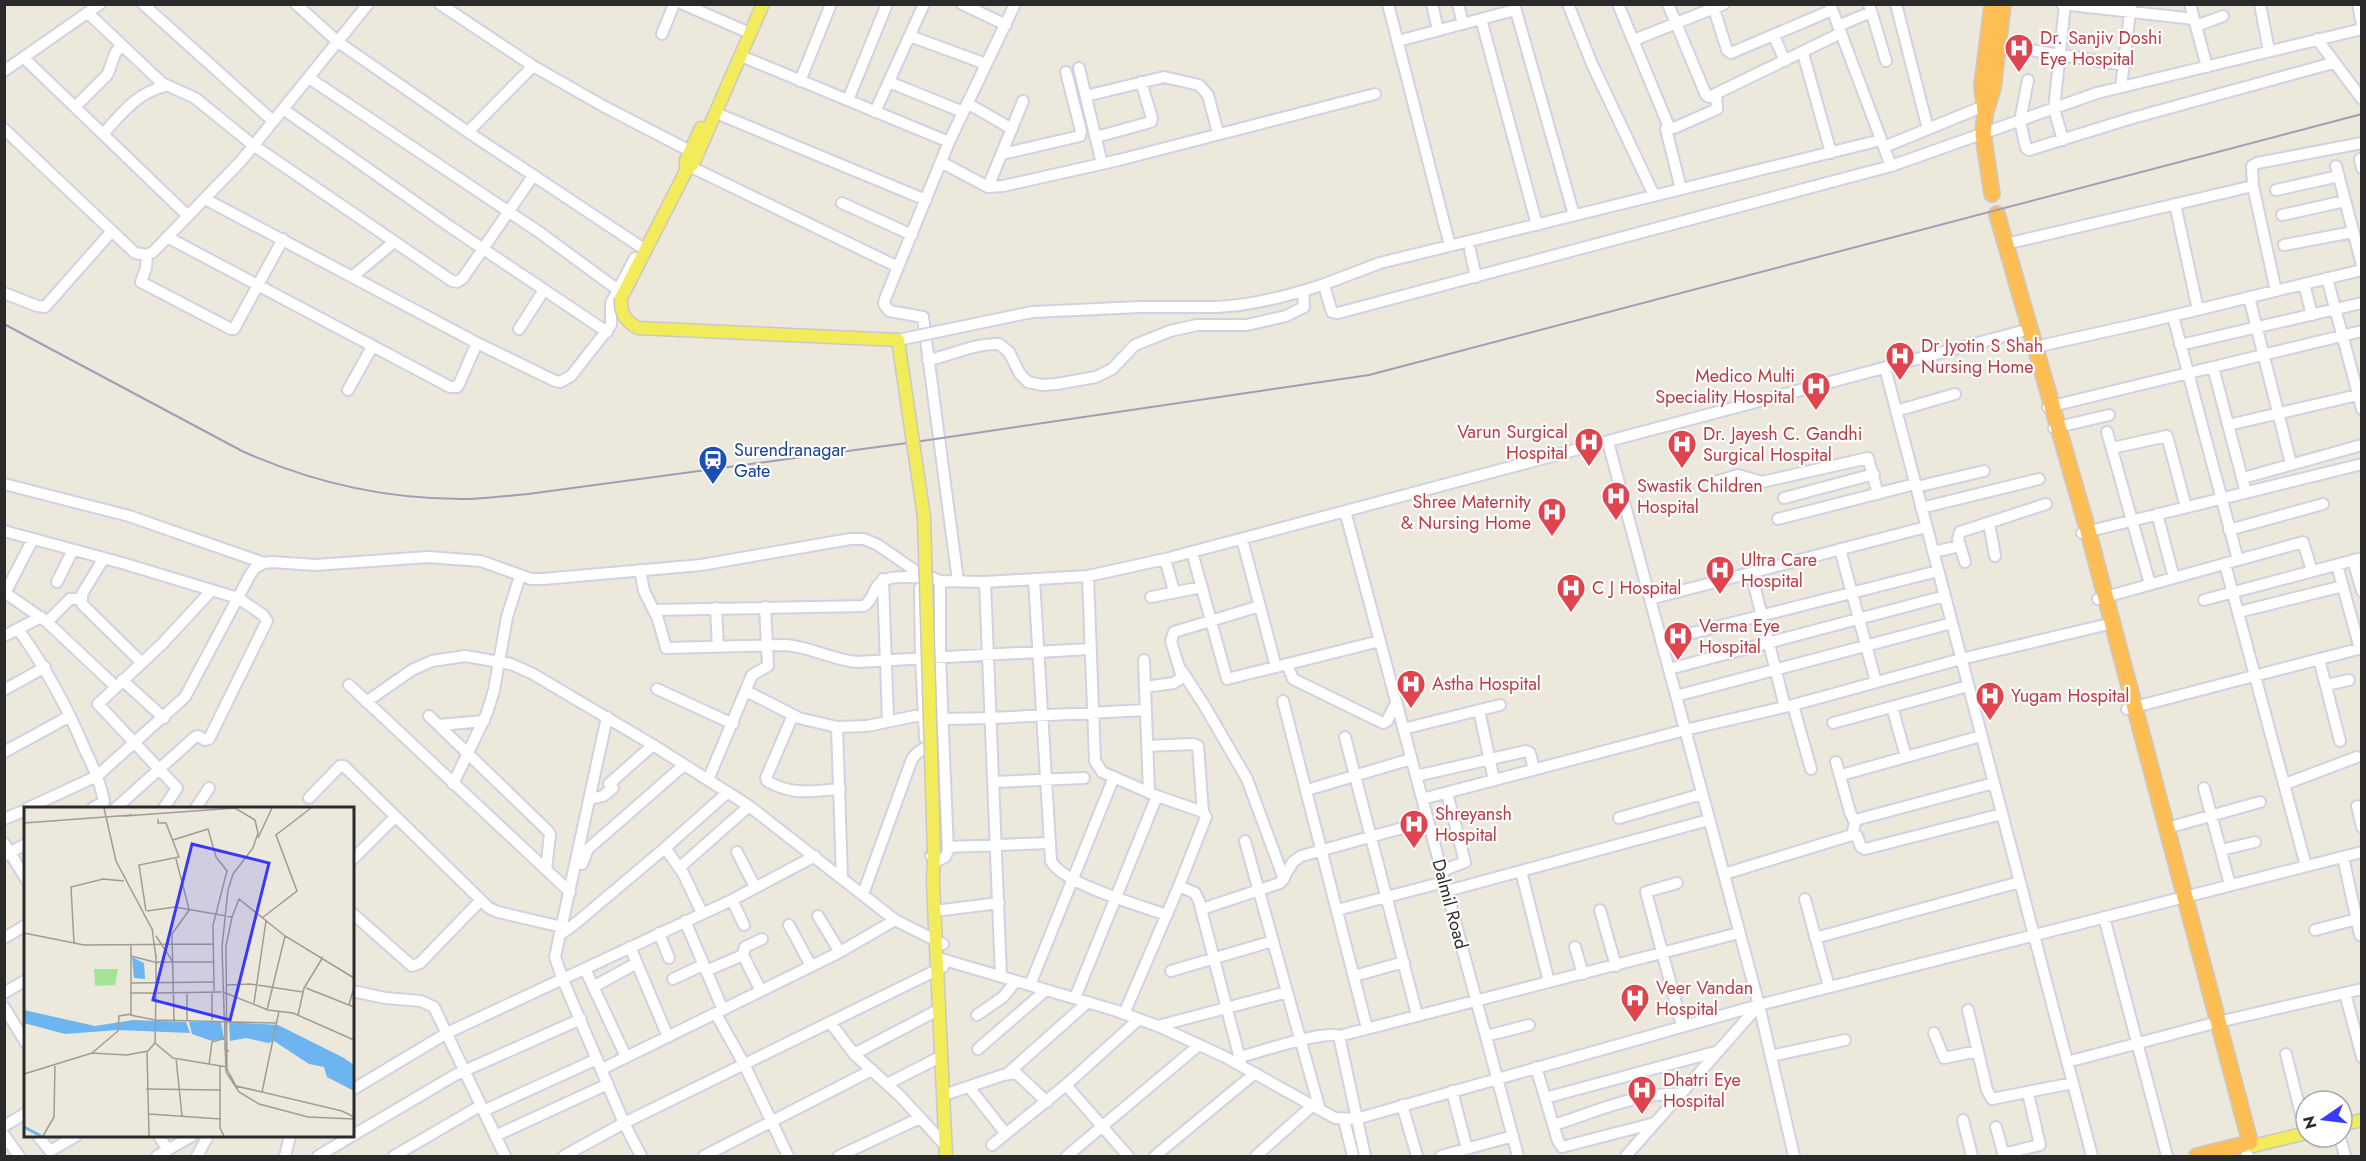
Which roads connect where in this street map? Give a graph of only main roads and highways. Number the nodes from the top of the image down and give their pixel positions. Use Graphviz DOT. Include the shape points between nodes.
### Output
graph roads {
  1 [pos="756,4"];
  2 [pos="763,4"];
  3 [pos="1992,4"];
  4 [pos="2002,4"];
  5 [pos="1984,110"];
  6 [pos="688,168"];
  7 [pos="1992,194"];
  8 [pos="1997,214"];
  9 [pos="2102,598"];
  10 [pos="2131,708"];
  11 [pos="2181,897"];
  12 [pos="940,963"];
  13 [pos="2294,1136"];
  14 [pos="2247,1148"];
  15 [pos="946,1151"];
  16 [pos="954,1156"];
  17 [pos="2197,1156"];
  18 [pos="2226,1156"];
  1 -- 6 [label="main road" via="690,151"];
  2 -- 6 [label="main road"];
  3 -- 5 [label="highway" via="1982,86"];
  4 -- 5 [label="highway" via="1993,88"];
  5 -- 7 [label="highway" via="1983,134"];
  6 -- 12 [label="main road, bridge" via="620,294 623,315 629,323 638,328 898,340 924,517"];
  8 -- 9 [label="highway"];
  9 -- 10 [label="highway"];
  9 -- 10 [label="highway" via="2105,625"];
  10 -- 11 [label="highway"];
  10 -- 11 [label="highway" via="2167,828"];
  11 -- 14 [label="highway"];
  12 -- 15 [label="main road" via="938,1010"];
  12 -- 16 [label="main road"];
  13 -- 14 [label="main road"];
  14 -- 17 [label="highway"];
  14 -- 18 [label="highway"];
}
